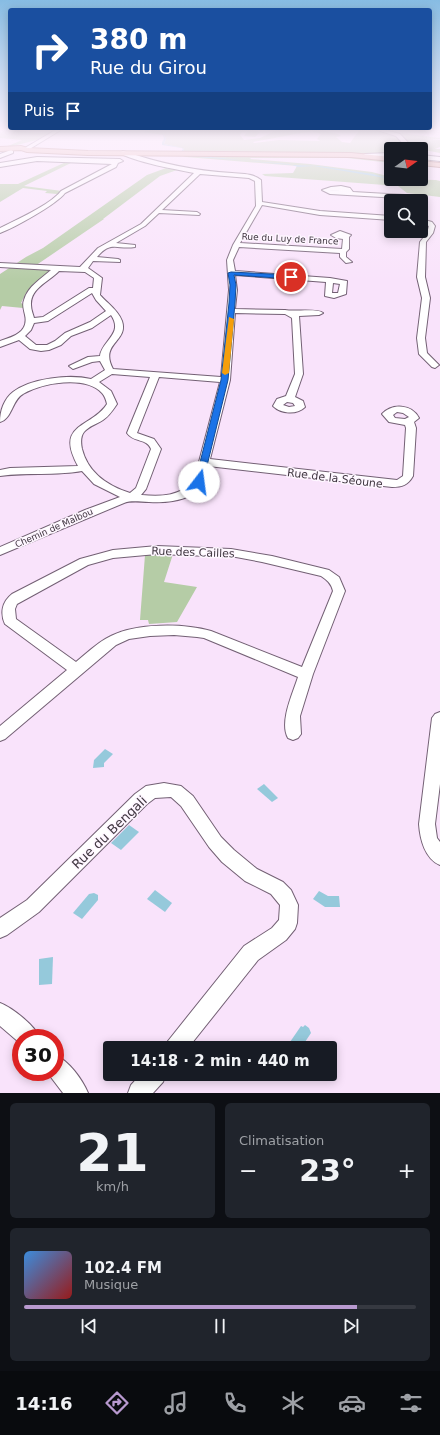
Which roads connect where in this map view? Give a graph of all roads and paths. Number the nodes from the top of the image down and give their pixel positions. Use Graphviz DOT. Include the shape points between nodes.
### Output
graph roads {
  1 [pos="88,179"];
  2 [pos="191,179"];
  3 [pos="258,179"];
  4 [pos="350,193"];
  5 [pos="384,195"];
  6 [pos="259,204"];
  7 [pos="157,211"];
  8 [pos="197,214"];
  9 [pos="384,218"];
  10 [pos="428,223"];
  11 [pos="0,231"];
  12 [pos="428,235"];
  13 [pos="346,237"];
  14 [pos="426,238"];
  15 [pos="108,244"];
  16 [pos="236,245"];
  17 [pos="133,246"];
  18 [pos="343,251"];
  19 [pos="90,259"];
  20 [pos="118,261"];
  21 [pos="348,262"];
  22 [pos="0,265"];
  23 [pos="57,268"];
  24 [pos="82,269"];
  25 [pos="231,273"];
  26 [pos="330,280"];
  27 [pos="96,290"];
  28 [pos="111,311"];
  29 [pos="232,311"];
  30 [pos="319,313"];
  31 [pos="292,314"];
  32 [pos="30,321"];
  33 [pos="20,337"];
  34 [pos="0,344"];
  35 [pos="104,358"];
  36 [pos="435,365"];
  37 [pos="73,366"];
  38 [pos="110,371"];
  39 [pos="155,375"];
  40 [pos="225,380"];
  41 [pos="93,382"];
  42 [pos="290,399"];
  43 [pos="0,419"];
  44 [pos="409,422"];
  45 [pos="205,462"];
  46 [pos="83,468"];
  47 [pos="0,473"];
  48 [pos="132,497"];
  49 [pos="0,551"];
  50 [pos="76,670"];
  51 [pos="306,674"];
  52 [pos="440,718"];
  53 [pos="293,734"];
  54 [pos="0,735"];
  55 [pos="440,857"];
  56 [pos="0,929"];
  57 [pos="0,1013"];
  58 [pos="19,1029"];
  59 [pos="181,1041"];
  60 [pos="64,1077"];
  61 [pos="148,1081"];
  62 [pos="77,1093"];
  63 [pos="139,1093"];
  1 -- 11 [label="street"];
  2 -- 7 [label="street"];
  3 -- 6 [label="street"];
  4 -- 5 [label="street"];
  6 -- 9 [label="street" via="320,213"];
  6 -- 16 [label="street, Chemin de Malbou"];
  7 -- 8 [label="street"];
  7 -- 15 [label="street" via="139,228"];
  10 -- 12 [label="street" via="432,226"];
  13 -- 18 [label="street, Rue du Luy de France" via="346,248"];
  14 -- 36 [label="street" via="423,242 420,277 426,298 421,338 423,354"];
  15 -- 17 [label="street"];
  15 -- 19 [label="street"];
  16 -- 18 [label="street, Rue du Luy de France"];
  16 -- 25 [label="street, Chemin de Malbou" via="230,260"];
  18 -- 21 [label="street, Rue du Luy de France" via="343,257"];
  19 -- 20 [label="street"];
  19 -- 24 [label="street"];
  22 -- 23 [label="street"];
  23 -- 24 [label="street"];
  23 -- 32 [label="street" via="31,292 26,303"];
  24 -- 27 [label="street" via="98,278"];
  25 -- 26 [label="street"];
  25 -- 29 [label="street, Chemin de Malbou"];
  27 -- 28 [label="street" via="99,299"];
  27 -- 32 [label="street" via="45,319"];
  28 -- 33 [label="street" via="95,323 40,349"];
  28 -- 35 [label="street" via="118,322 119,331 104,353"];
  29 -- 31 [label="street"];
  29 -- 40 [label="street, Chemin de Malbou"];
  30 -- 31 [label="street"];
  31 -- 42 [label="street" via="296,317 299,374"];
  32 -- 33 [label="street" via="27,330"];
  33 -- 34 [label="street"];
  35 -- 37 [label="street" via="91,359"];
  35 -- 38 [label="street"];
  38 -- 39 [label="street"];
  38 -- 41 [label="street"];
  39 -- 40 [label="street"];
  39 -- 48 [label="street" via="132,432 134,436 152,441 156,449 142,489"];
  40 -- 45 [label="street, Chemin de Malbou"];
  41 -- 43 [label="street" via="70,380 35,385 13,397"];
  41 -- 46 [label="street" via="108,392 112,404 103,416 79,431 76,445"];
  44 -- 45 [label="street, Rue de la Séoune" via="411,428 408,476 399,484"];
  45 -- 48 [label="street, Chemin de Malbou" via="199,482 188,493 154,499"];
  46 -- 47 [label="street"];
  46 -- 48 [label="street" via="100,483 120,494"];
  48 -- 49 [label="street, Chemin de Malbou" via="70,519 22,544"];
  50 -- 51 [label="street" via="113,641 128,635 193,631"];
  50 -- 51 [label="street, Rue des Cailles" via="10,621 7,609 10,603 85,562 161,549 241,554 324,573 333,578 339,591"];
  50 -- 54 [label="street"];
  51 -- 53 [label="street, Rue des Cailles" via="293,716"];
  52 -- 55 [label="street" via="427,824 429,840"];
  56 -- 59 [label="street, Rue du Bengali" via="33,906 141,799 152,791 175,791 187,801 214,842 228,856 251,874 277,888 289,904 288,923 279,934 251,953"];
  57 -- 58 [label="street"];
  60 -- 62 [label="street"];
  61 -- 63 [label="street"];
}
